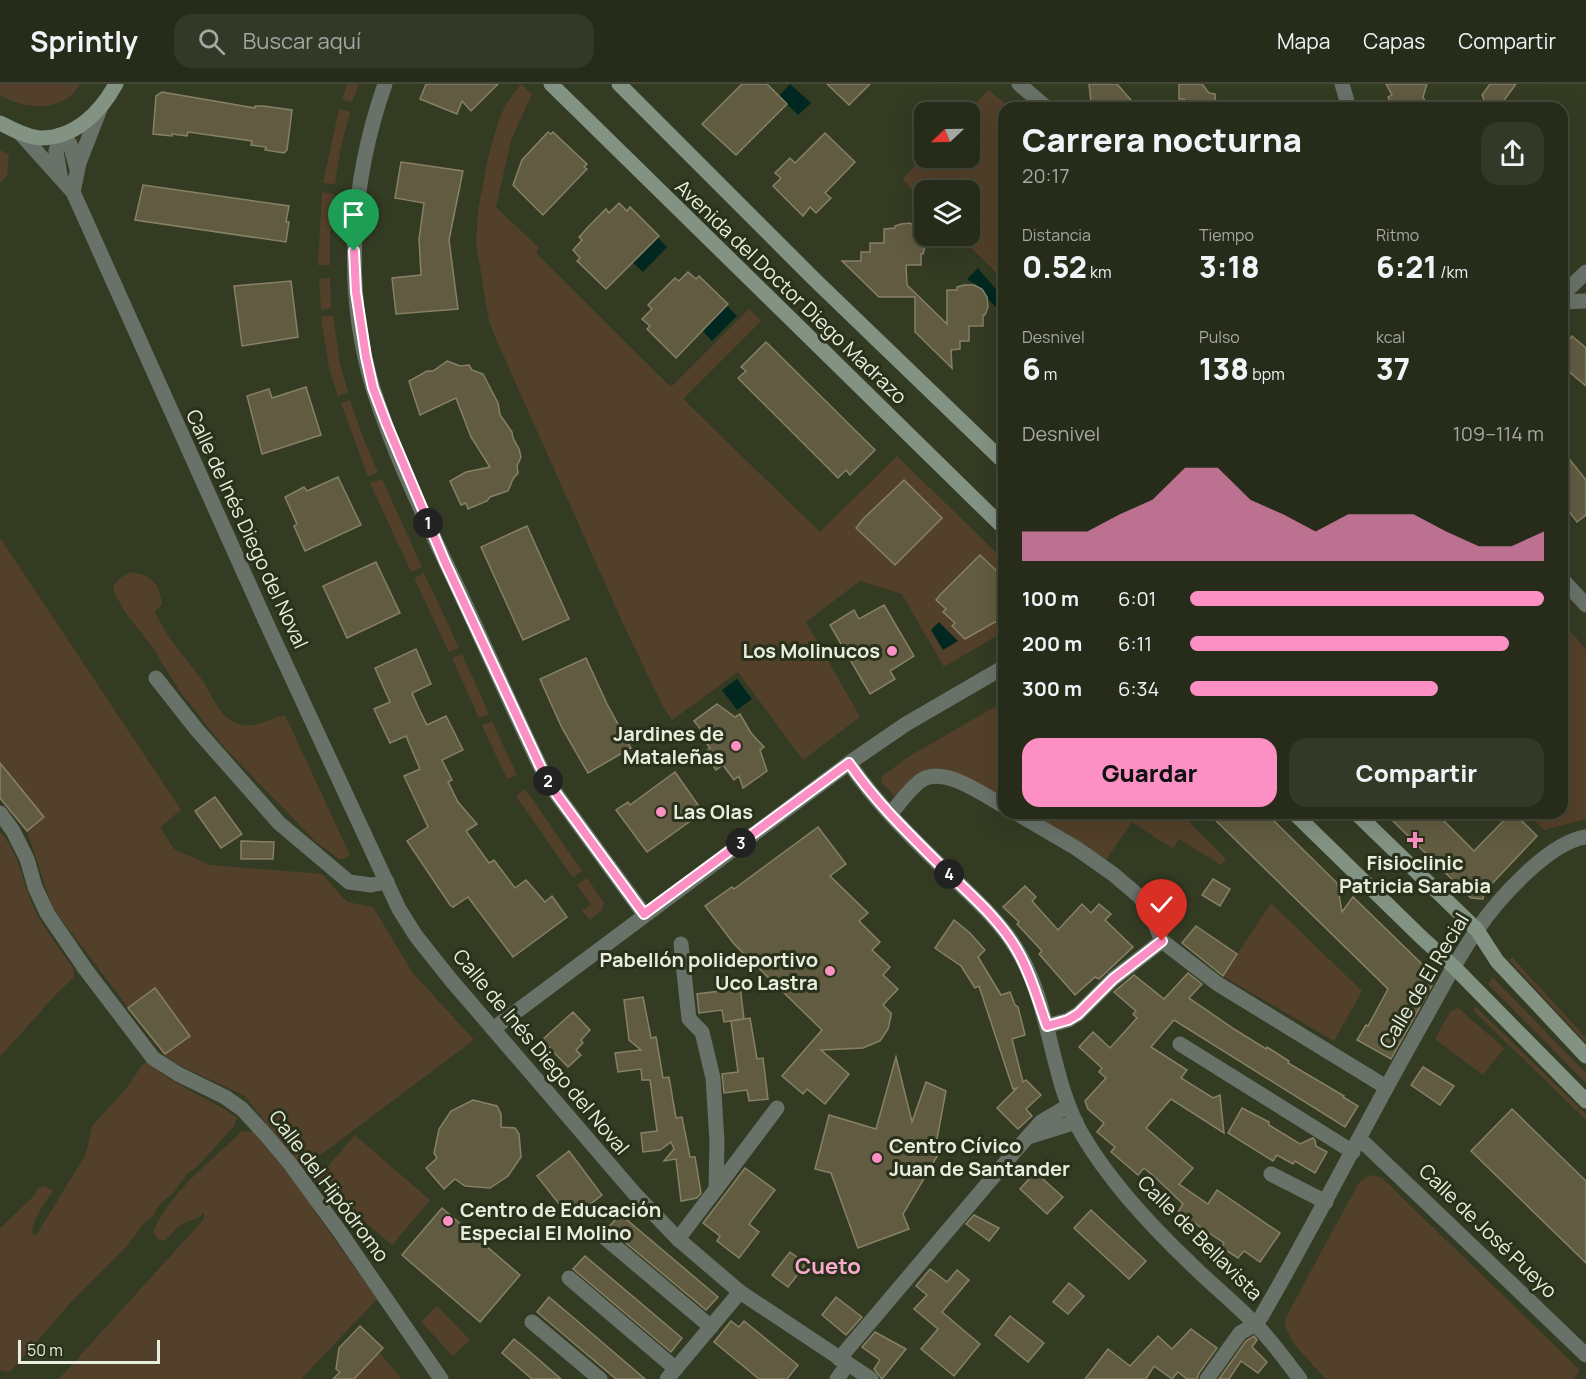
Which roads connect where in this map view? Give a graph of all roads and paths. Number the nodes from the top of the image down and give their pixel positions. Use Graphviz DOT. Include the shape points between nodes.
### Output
graph roads {
  1 [pos="116,84"];
  2 [pos="385,84"];
  3 [pos="550,84"];
  4 [pos="619,84"];
  5 [pos="1019,84"];
  6 [pos="1342,84"];
  7 [pos="1040,102"];
  8 [pos="1347,102"];
  9 [pos="100,109"];
  10 [pos="0,123"];
  11 [pos="19,132"];
  12 [pos="60,135"];
  13 [pos="77,169"];
  14 [pos="61,178"];
  15 [pos="73,192"];
  16 [pos="1586,272"];
  17 [pos="1568,289"];
  18 [pos="1586,301"];
  19 [pos="1568,302"];
  20 [pos="998,456"];
  21 [pos="998,522"];
  22 [pos="1568,586"];
  23 [pos="1586,605"];
  24 [pos="998,670"];
  25 [pos="156,678"];
  26 [pos="849,763"];
  27 [pos="998,803"];
  28 [pos="0,813"];
  29 [pos="891,813"];
  30 [pos="1026,819"];
  31 [pos="1300,819"];
  32 [pos="1362,819"];
  33 [pos="1586,837"];
  34 [pos="387,882"];
  35 [pos="644,914"];
  36 [pos="1477,930"];
  37 [pos="1162,941"];
  38 [pos="681,944"];
  39 [pos="1454,966"];
  40 [pos="1047,1026"];
  41 [pos="493,1029"];
  42 [pos="1180,1044"];
  43 [pos="1586,1056"];
  44 [pos="1386,1086"];
  45 [pos="1586,1101"];
  46 [pos="1068,1106"];
  47 [pos="777,1107"];
  48 [pos="1076,1122"];
  49 [pos="1028,1137"];
  50 [pos="1356,1145"];
  51 [pos="1271,1174"];
  52 [pos="716,1189"];
  53 [pos="1326,1202"];
  54 [pos="604,1237"];
  55 [pos="678,1239"];
  56 [pos="569,1278"];
  57 [pos="740,1292"];
  58 [pos="532,1322"];
  59 [pos="1256,1324"];
  60 [pos="711,1327"];
  61 [pos="1586,1356"];
  62 [pos="843,1362"];
  63 [pos="671,1374"];
  64 [pos="441,1379"];
  65 [pos="600,1379"];
  66 [pos="837,1379"];
  67 [pos="871,1379"];
  68 [pos="1207,1379"];
  69 [pos="1300,1379"];
  1 -- 9 [label="main road"];
  2 -- 35 [label="street" via="358,191 354,251 360,324 373,388 402,465 542,770"];
  3 -- 21 [label="main road, Avenida del Doctor Diego Madrazo"];
  4 -- 20 [label="main road, Avenida del Doctor Diego Madrazo"];
  5 -- 7 [label="street"];
  6 -- 8 [label="street"];
  9 -- 12 [label="main road" via="80,126"];
  9 -- 13 [label="street"];
  10 -- 11 [label="main road"];
  11 -- 12 [label="main road" via="38,138"];
  11 -- 14 [label="street, Calle de Inés Diego del Noval"];
  12 -- 13 [label="street" via="70,144"];
  12 -- 14 [label="street" via="56,151"];
  13 -- 15 [label="street"];
  14 -- 15 [label="street, Calle de Inés Diego del Noval"];
  15 -- 34 [label="street, Calle de Inés Diego del Noval"];
  16 -- 17 [label="street"];
  18 -- 19 [label="street"];
  22 -- 23 [label="street"];
  24 -- 26 [label="street" via="906,724"];
  25 -- 34 [label="street" via="279,823 349,882"];
  26 -- 29 [label="street, Calle de Bellavista"];
  26 -- 35 [label="street"];
  27 -- 29 [label="street" via="949,777 933,775 920,780"];
  28 -- 64 [label="street, Calle del Hipódromo" via="27,859 46,913 153,1058 225,1097 266,1134 347,1241"];
  29 -- 40 [label="street, Calle de Bellavista" via="990,913 1016,948"];
  30 -- 37 [label="street" via="1076,848 1140,897"];
  31 -- 39 [label="main road"];
  32 -- 36 [label="main road"];
  33 -- 36 [label="street, Calle de El Recial" via="1570,840 1528,871"];
  34 -- 41 [label="street, Calle de Inés Diego del Noval" via="416,936"];
  35 -- 41 [label="street"];
  36 -- 39 [label="street, Calle de El Recial"];
  36 -- 43 [label="main road" via="1497,961"];
  37 -- 40 [label="street" via="1113,979 1078,1014"];
  37 -- 44 [label="street" via="1218,984"];
  38 -- 52 [label="street" via="689,1019 702,1032 713,1078"];
  39 -- 44 [label="street, Calle de El Recial"];
  39 -- 45 [label="main road"];
  40 -- 46 [label="street, Calle de Bellavista"];
  41 -- 55 [label="street, Calle de Inés Diego del Noval"];
  42 -- 50 [label="street"];
  44 -- 50 [label="street, Calle de El Recial"];
  46 -- 48 [label="street, Calle de Bellavista"];
  46 -- 49 [label="street" via="1041,1122"];
  47 -- 52 [label="street"];
  48 -- 49 [label="street"];
  48 -- 59 [label="street, Calle de Bellavista" via="1121,1190 1175,1249"];
  49 -- 62 [label="street"];
  50 -- 53 [label="street, Calle de El Recial"];
  50 -- 61 [label="street, Calle de José Pueyo"];
  51 -- 53 [label="street"];
  52 -- 55 [label="street"];
  53 -- 59 [label="street, Calle de El Recial"];
  54 -- 60 [label="street"];
  55 -- 57 [label="street, Calle de Inés Diego del Noval"];
  56 -- 63 [label="street"];
  57 -- 60 [label="street"];
  57 -- 62 [label="street, Calle de Inés Diego del Noval"];
  58 -- 65 [label="street"];
  59 -- 68 [label="street, Calle de El Recial" via="1240,1333"];
  59 -- 69 [label="street, Calle de Bellavista"];
  60 -- 63 [label="street"];
  62 -- 66 [label="street"];
  62 -- 67 [label="street, Calle de Inés Diego del Noval"];
}
